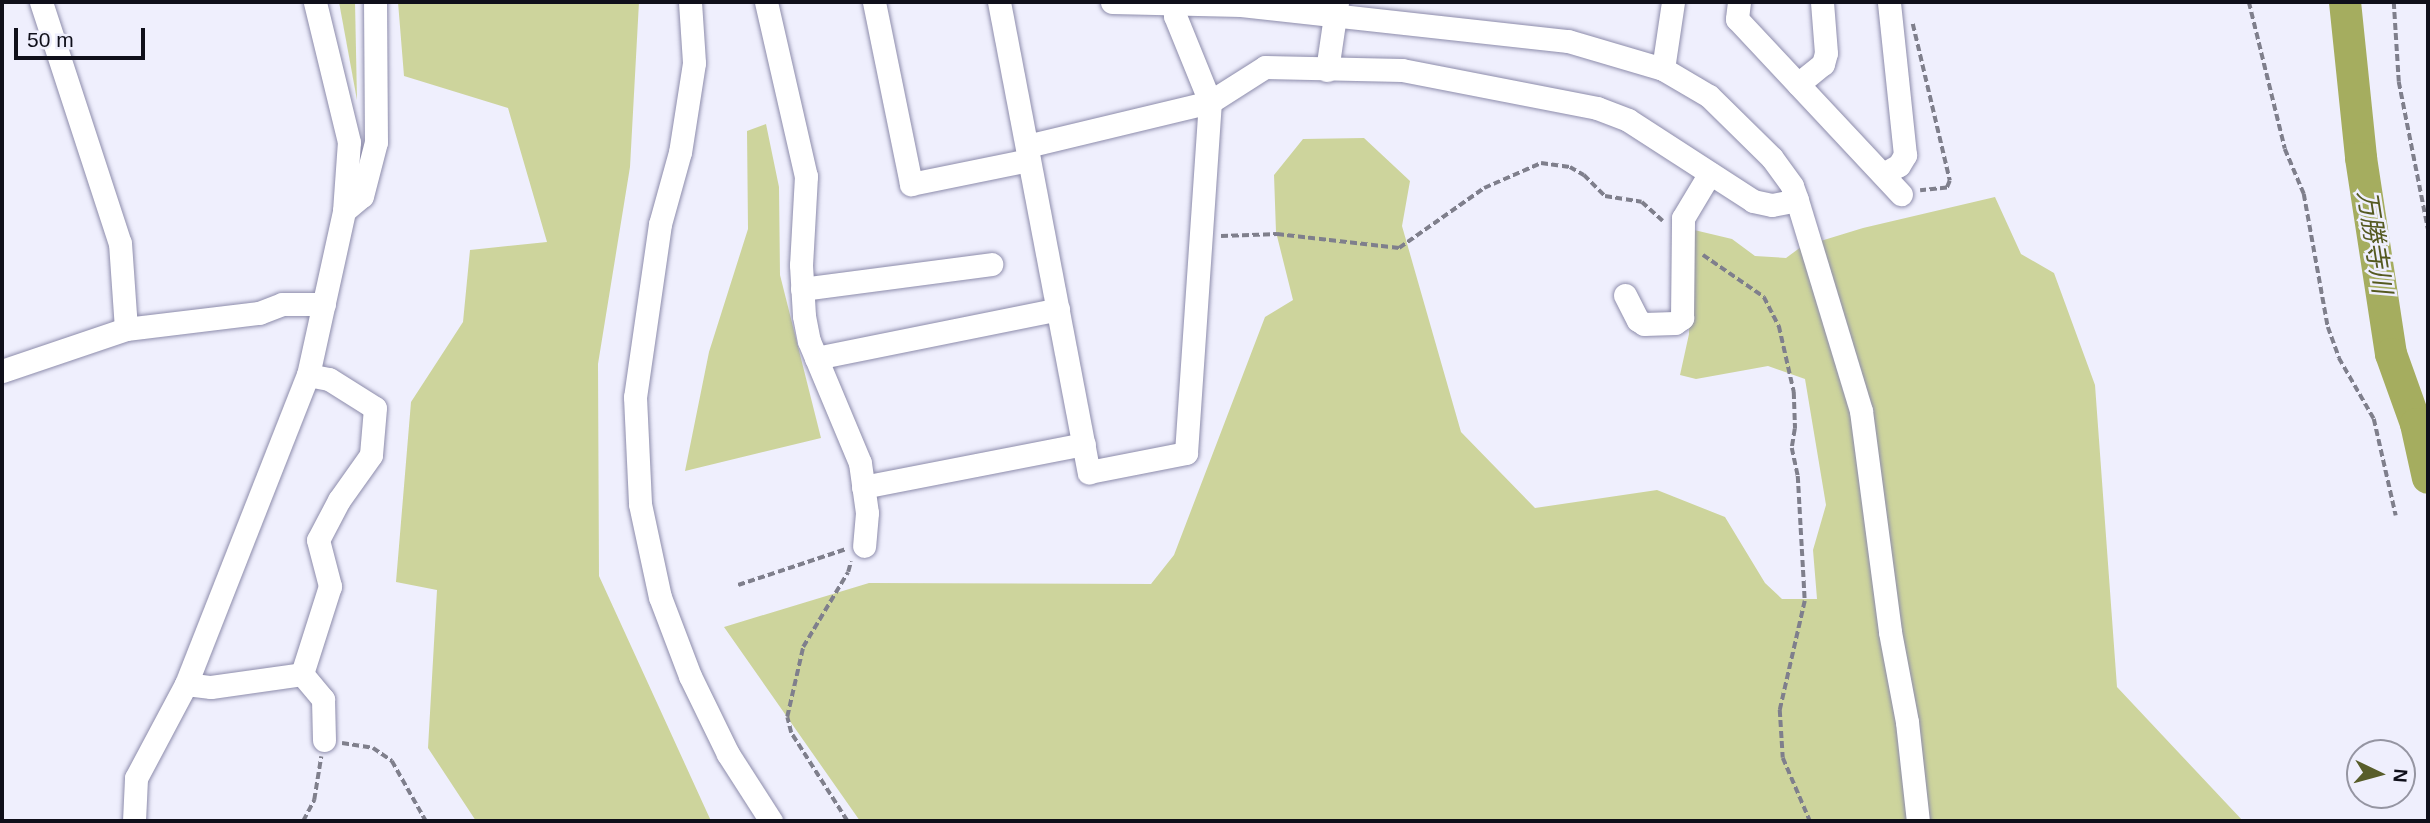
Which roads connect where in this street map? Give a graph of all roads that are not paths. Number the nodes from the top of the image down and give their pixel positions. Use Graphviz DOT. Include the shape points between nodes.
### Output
graph roads {
  1 [pos="41,2"];
  2 [pos="316,2"];
  3 [pos="375,2"];
  4 [pos="690,2"];
  5 [pos="766,2"];
  6 [pos="874,2"];
  7 [pos="999,2"];
  8 [pos="1112,2"];
  9 [pos="1673,2"];
  10 [pos="1739,2"];
  11 [pos="1822,2"];
  12 [pos="1889,2"];
  13 [pos="1174,4"];
  14 [pos="1336,9"];
  15 [pos="1663,69"];
  16 [pos="1327,70"];
  17 [pos="1798,84"];
  18 [pos="1210,103"];
  19 [pos="1028,153"];
  20 [pos="1710,173"];
  21 [pos="1883,174"];
  22 [pos="1901,194"];
  23 [pos="1797,200"];
  24 [pos="344,211"];
  25 [pos="991,264"];
  26 [pos="802,289"];
  27 [pos="1625,295"];
  28 [pos="324,304"];
  29 [pos="1058,309"];
  30 [pos="126,329"];
  31 [pos="816,358"];
  32 [pos="2,371"];
  33 [pos="308,375"];
  34 [pos="1084,444"];
  35 [pos="863,487"];
  36 [pos="861,545"];
  37 [pos="302,674"];
  38 [pos="186,684"];
  39 [pos="324,740"];
  40 [pos="134,821"];
  41 [pos="771,821"];
  42 [pos="1918,821"];
  1 -- 30 [label="street" via="120,243"];
  2 -- 24 [label="street" via="348,142"];
  3 -- 24 [label="street" via="376,142 362,196"];
  4 -- 41 [label="street" via="694,63 680,152 660,224 635,397 640,504 660,597 690,676 729,754"];
  5 -- 26 [label="street" via="806,176"];
  6 -- 19 [label="street" via="911,184"];
  7 -- 19 [label="street"];
  8 -- 13 [label="street"];
  9 -- 15 [label="street"];
  10 -- 17 [label="street" via="1737,19"];
  11 -- 17 [label="street" via="1823,64"];
  12 -- 21 [label="street" via="1905,155 1899,165"];
  13 -- 14 [label="street"];
  13 -- 18 [label="street"];
  14 -- 15 [label="street" via="1567,41"];
  14 -- 16 [label="street"];
  15 -- 23 [label="street" via="1709,96 1754,140 1785,177"];
  16 -- 18 [label="street" via="1265,67"];
  16 -- 20 [label="street" via="1402,70 1597,108 1628,120"];
  17 -- 21 [label="street"];
  18 -- 19 [label="street"];
  18 -- 34 [label="street" via="1186,453 1089,472"];
  19 -- 29 [label="street"];
  20 -- 23 [label="street" via="1753,201 1772,205"];
  20 -- 27 [label="street" via="1683,218 1682,318 1675,323 1644,324"];
  21 -- 22 [label="street"];
  23 -- 42 [label="street" via="1861,411"];
  24 -- 28 [label="street"];
  25 -- 26 [label="street"];
  26 -- 31 [label="street"];
  28 -- 30 [label="street" via="282,304 259,313"];
  28 -- 33 [label="street"];
  29 -- 31 [label="street"];
  29 -- 34 [label="street"];
  30 -- 32 [label="street"];
  31 -- 35 [label="street" via="860,463"];
  33 -- 37 [label="street" via="329,379 375,408 371,456 339,500 318,541 330,586"];
  33 -- 38 [label="street"];
  34 -- 35 [label="street"];
  35 -- 36 [label="street" via="867,513"];
  37 -- 38 [label="street" via="211,687"];
  37 -- 39 [label="street" via="323,699"];
  38 -- 40 [label="street" via="136,778"];
}
